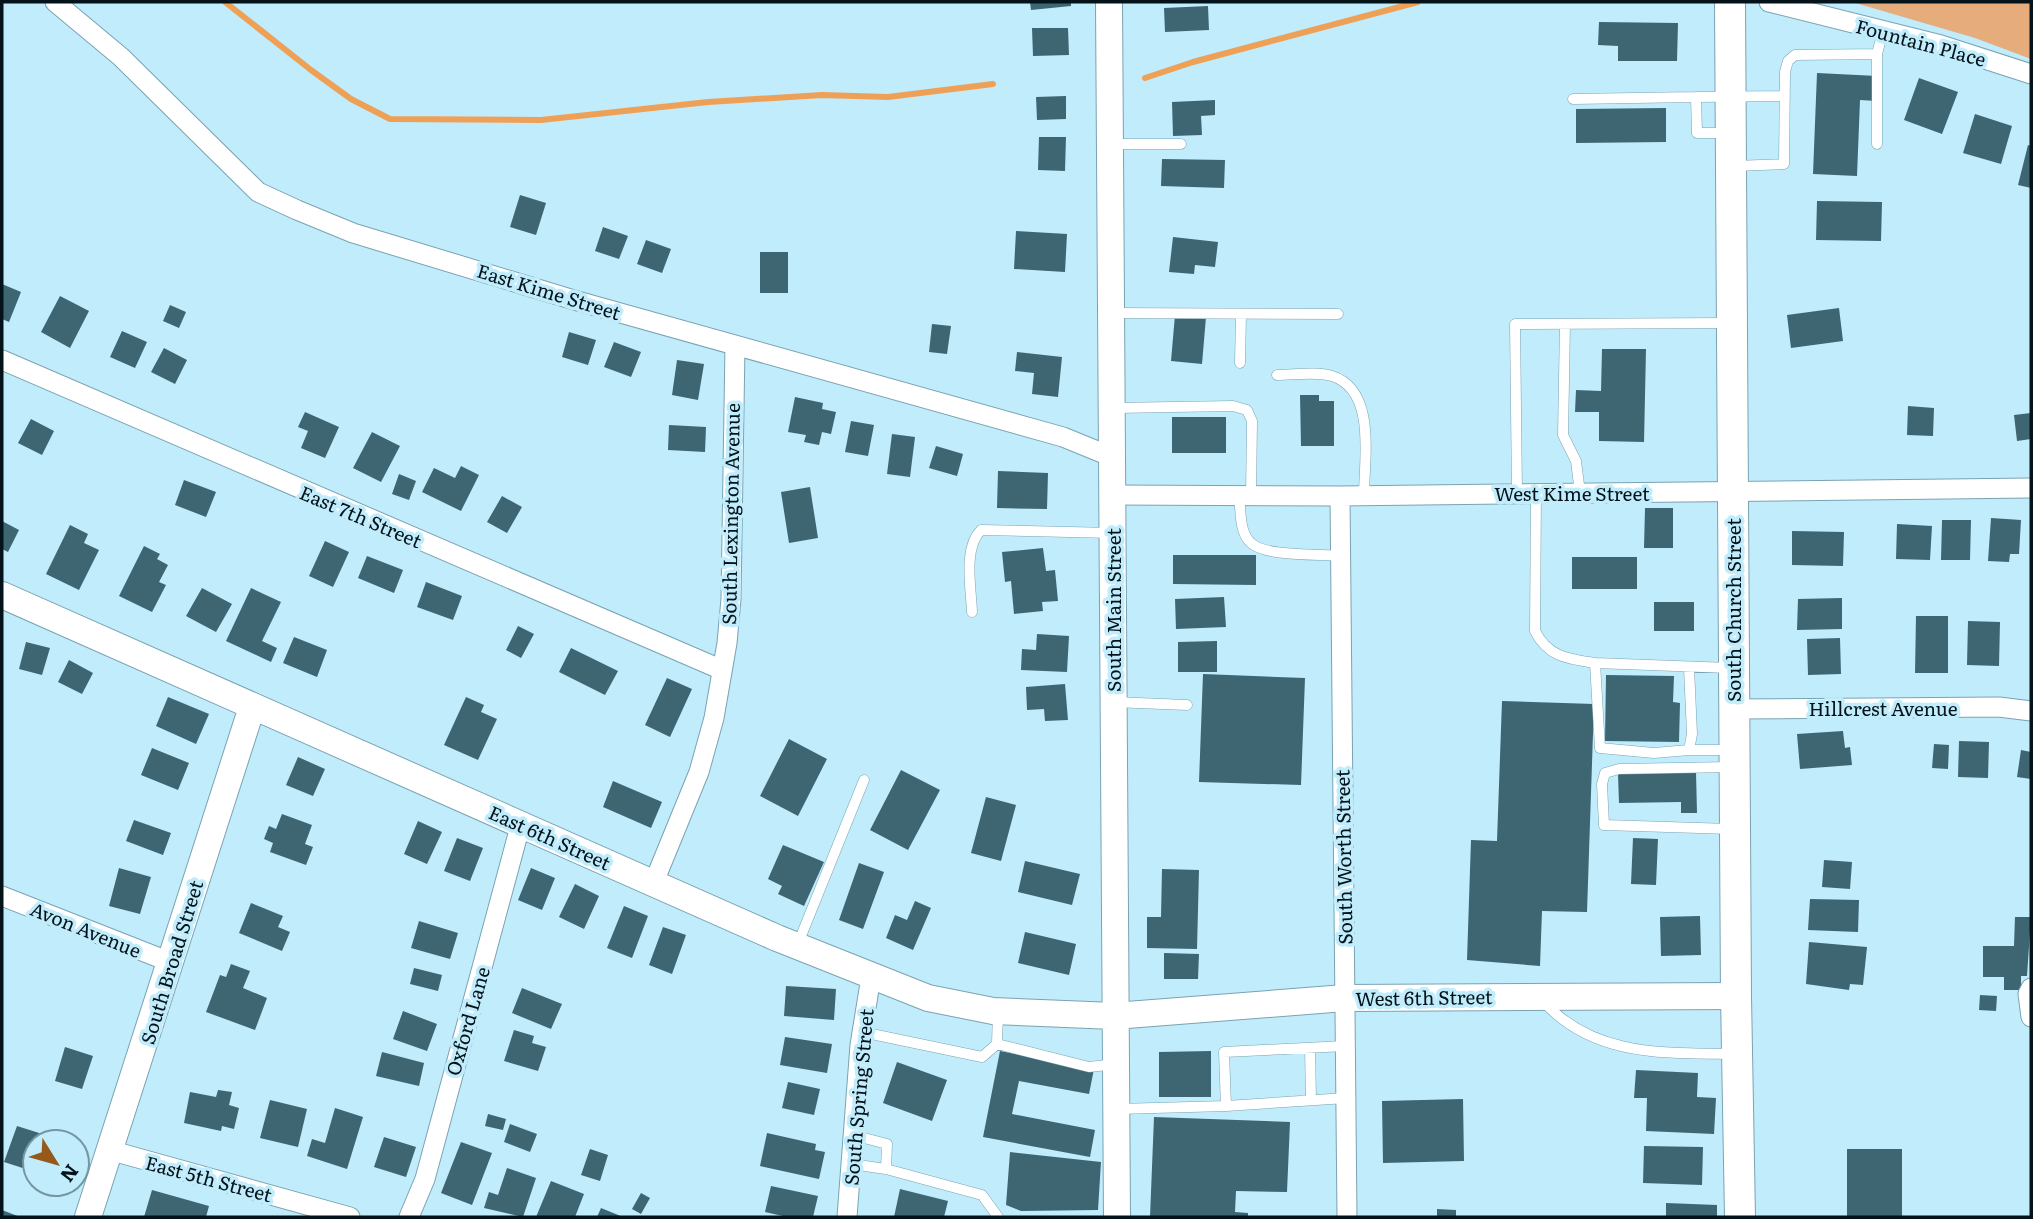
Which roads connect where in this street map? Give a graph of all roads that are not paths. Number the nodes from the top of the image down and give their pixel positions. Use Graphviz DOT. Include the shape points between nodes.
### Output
graph roads {
  1 [pos="55,2"];
  2 [pos="1109,2"];
  3 [pos="1730,2"];
  4 [pos="1769,2"];
  5 [pos="1883,31"];
  6 [pos="1877,54"];
  7 [pos="2031,74"];
  8 [pos="1731,94"];
  9 [pos="1785,96"];
  10 [pos="1696,97"];
  11 [pos="1573,99"];
  12 [pos="1731,132"];
  13 [pos="1110,144"];
  14 [pos="1181,144"];
  15 [pos="1877,144"];
  16 [pos="1731,166"];
  17 [pos="1111,313"];
  18 [pos="1338,314"];
  19 [pos="1241,315"];
  20 [pos="1733,323"];
  21 [pos="1564,324"];
  22 [pos="734,345"];
  23 [pos="2,360"];
  24 [pos="1240,363"];
  25 [pos="1277,375"];
  26 [pos="1111,408"];
  27 [pos="1112,457"];
  28 [pos="2031,488"];
  29 [pos="1732,491"];
  30 [pos="1526,493"];
  31 [pos="1580,493"];
  32 [pos="1113,495"];
  33 [pos="1245,495"];
  34 [pos="1340,496"];
  35 [pos="1364,496"];
  36 [pos="1112,533"];
  37 [pos="1340,556"];
  38 [pos="2,595"];
  39 [pos="972,612"];
  40 [pos="1595,663"];
  41 [pos="1689,668"];
  42 [pos="1734,668"];
  43 [pos="720,669"];
  44 [pos="1113,702"];
  45 [pos="1187,705"];
  46 [pos="252,707"];
  47 [pos="1734,709"];
  48 [pos="2031,711"];
  49 [pos="1689,750"];
  50 [pos="1735,758"];
  51 [pos="864,780"];
  52 [pos="520,823"];
  53 [pos="1737,829"];
  54 [pos="654,882"];
  55 [pos="2,896"];
  56 [pos="797,947"];
  57 [pos="170,962"];
  58 [pos="871,977"];
  59 [pos="2031,988"];
  60 [pos="1539,996"];
  61 [pos="1736,996"];
  62 [pos="1345,998"];
  63 [pos="998,1012"];
  64 [pos="1114,1016"];
  65 [pos="2031,1017"];
  66 [pos="862,1032"];
  67 [pos="997,1044"];
  68 [pos="1345,1046"];
  69 [pos="1310,1048"];
  70 [pos="1738,1054"];
  71 [pos="1116,1064"];
  72 [pos="1346,1098"];
  73 [pos="1311,1100"];
  74 [pos="1226,1106"];
  75 [pos="1116,1109"];
  76 [pos="853,1135"];
  77 [pos="109,1150"];
  78 [pos="851,1164"];
  79 [pos="886,1169"];
  80 [pos="88,1217"];
  81 [pos="350,1217"];
  82 [pos="409,1217"];
  83 [pos="847,1217"];
  84 [pos="999,1217"];
  85 [pos="1117,1217"];
  86 [pos="1347,1217"];
  87 [pos="1740,1217"];
  1 -- 22 [label="street, East Kime Street" via="121,57 258,191 353,233"];
  2 -- 13 [label="street, South Main Street"];
  3 -- 8 [label="main road, South Church Street"];
  4 -- 5 [label="street, Fountain Place"];
  5 -- 6 [label="lane"];
  5 -- 7 [label="street, Fountain Place"];
  6 -- 9 [label="lane" via="1795,55 1788,61"];
  6 -- 15 [label="lane"];
  8 -- 9 [label="lane"];
  8 -- 10 [label="lane"];
  8 -- 12 [label="main road, South Church Street"];
  9 -- 16 [label="lane" via="1784,164"];
  10 -- 11 [label="lane"];
  10 -- 12 [label="lane" via="1697,133"];
  12 -- 16 [label="main road, South Church Street"];
  13 -- 14 [label="lane"];
  13 -- 17 [label="street, South Main Street"];
  16 -- 20 [label="main road, South Church Street"];
  17 -- 19 [label="lane"];
  17 -- 26 [label="street, South Main Street"];
  18 -- 19 [label="lane"];
  19 -- 24 [label="lane"];
  20 -- 21 [label="lane"];
  20 -- 29 [label="main road, South Church Street"];
  21 -- 30 [label="lane" via="1514,324"];
  21 -- 31 [label="lane" via="1563,435 1576,461"];
  22 -- 27 [label="street, East Kime Street" via="1063,437"];
  22 -- 43 [label="street, South Lexington Avenue" via="731,600"];
  23 -- 43 [label="street, East 7th Street"];
  25 -- 35 [label="lane" via="1333,376 1354,392 1364,422"];
  26 -- 27 [label="street, South Main Street"];
  26 -- 33 [label="lane" via="1233,406 1247,410 1252,421"];
  27 -- 32 [label="street, South Main Street"];
  28 -- 29 [label="street, West Kime Street"];
  29 -- 31 [label="street, West Kime Street"];
  29 -- 42 [label="main road, South Church Street"];
  30 -- 31 [label="street, West Kime Street"];
  30 -- 35 [label="street, West Kime Street"];
  30 -- 40 [label="lane" via="1535,631 1543,647"];
  32 -- 33 [label="street, West Kime Street"];
  32 -- 36 [label="street, South Main Street"];
  33 -- 34 [label="street, West Kime Street"];
  33 -- 37 [label="lane" via="1243,530 1250,543 1264,551"];
  34 -- 35 [label="street, West Kime Street"];
  34 -- 37 [label="street, South Worth Street"];
  36 -- 39 [label="lane" via="981,530 971,553"];
  36 -- 44 [label="street, South Main Street"];
  37 -- 62 [label="street, South Worth Street"];
  38 -- 46 [label="street, East 6th Street"];
  40 -- 41 [label="lane"];
  40 -- 49 [label="lane" via="1600,748"];
  41 -- 42 [label="lane"];
  41 -- 49 [label="lane"];
  42 -- 47 [label="main road, South Church Street"];
  43 -- 54 [label="street, South Lexington Avenue" via="714,718 699,772"];
  44 -- 45 [label="lane"];
  44 -- 64 [label="street, South Main Street"];
  46 -- 52 [label="street, East 6th Street"];
  46 -- 57 [label="street, South Broad Street"];
  47 -- 48 [label="street, Hillcrest Avenue" via="1999,707"];
  47 -- 50 [label="main road, South Church Street"];
  49 -- 50 [label="lane"];
  50 -- 53 [label="main road, South Church Street"];
  50 -- 53 [label="lane" via="1619,769 1605,773 1602,784 1604,825"];
  51 -- 56 [label="lane"];
  52 -- 54 [label="street, East 6th Street"];
  52 -- 82 [label="street, Oxford Lane" via="425,1179"];
  53 -- 61 [label="main road, South Church Street"];
  54 -- 56 [label="street, East 6th Street"];
  55 -- 57 [label="street, Avon Avenue"];
  56 -- 58 [label="street, East 6th Street"];
  57 -- 77 [label="street, South Broad Street"];
  58 -- 63 [label="street, East 6th Street" via="928,998"];
  58 -- 66 [label="street, South Spring Street"];
  59 -- 65 [label="street"];
  60 -- 61 [label="street, West 6th Street"];
  60 -- 62 [label="street, West 6th Street"];
  60 -- 70 [label="lane" via="1560,1019 1597,1039 1632,1049"];
  61 -- 70 [label="main road, South Church Street"];
  62 -- 64 [label="street, West 6th Street"];
  62 -- 68 [label="street, South Worth Street"];
  63 -- 64 [label="street, East 6th Street"];
  63 -- 67 [label="lane"];
  64 -- 71 [label="street, South Main Street"];
  66 -- 67 [label="lane" via="982,1057"];
  66 -- 76 [label="street, South Spring Street"];
  67 -- 71 [label="lane" via="1089,1067"];
  68 -- 69 [label="lane"];
  68 -- 72 [label="street, South Worth Street"];
  69 -- 73 [label="lane"];
  69 -- 74 [label="lane" via="1224,1052"];
  70 -- 87 [label="main road, South Church Street"];
  71 -- 75 [label="street, South Main Street"];
  72 -- 73 [label="lane"];
  72 -- 86 [label="street, South Worth Street"];
  73 -- 74 [label="lane"];
  74 -- 75 [label="lane"];
  75 -- 85 [label="street, South Main Street"];
  76 -- 78 [label="street, South Spring Street"];
  76 -- 79 [label="lane" via="887,1144"];
  77 -- 80 [label="street, South Broad Street"];
  77 -- 81 [label="street, East 5th Street"];
  78 -- 79 [label="lane"];
  78 -- 83 [label="street, South Spring Street"];
  79 -- 84 [label="lane" via="982,1195"];
}
